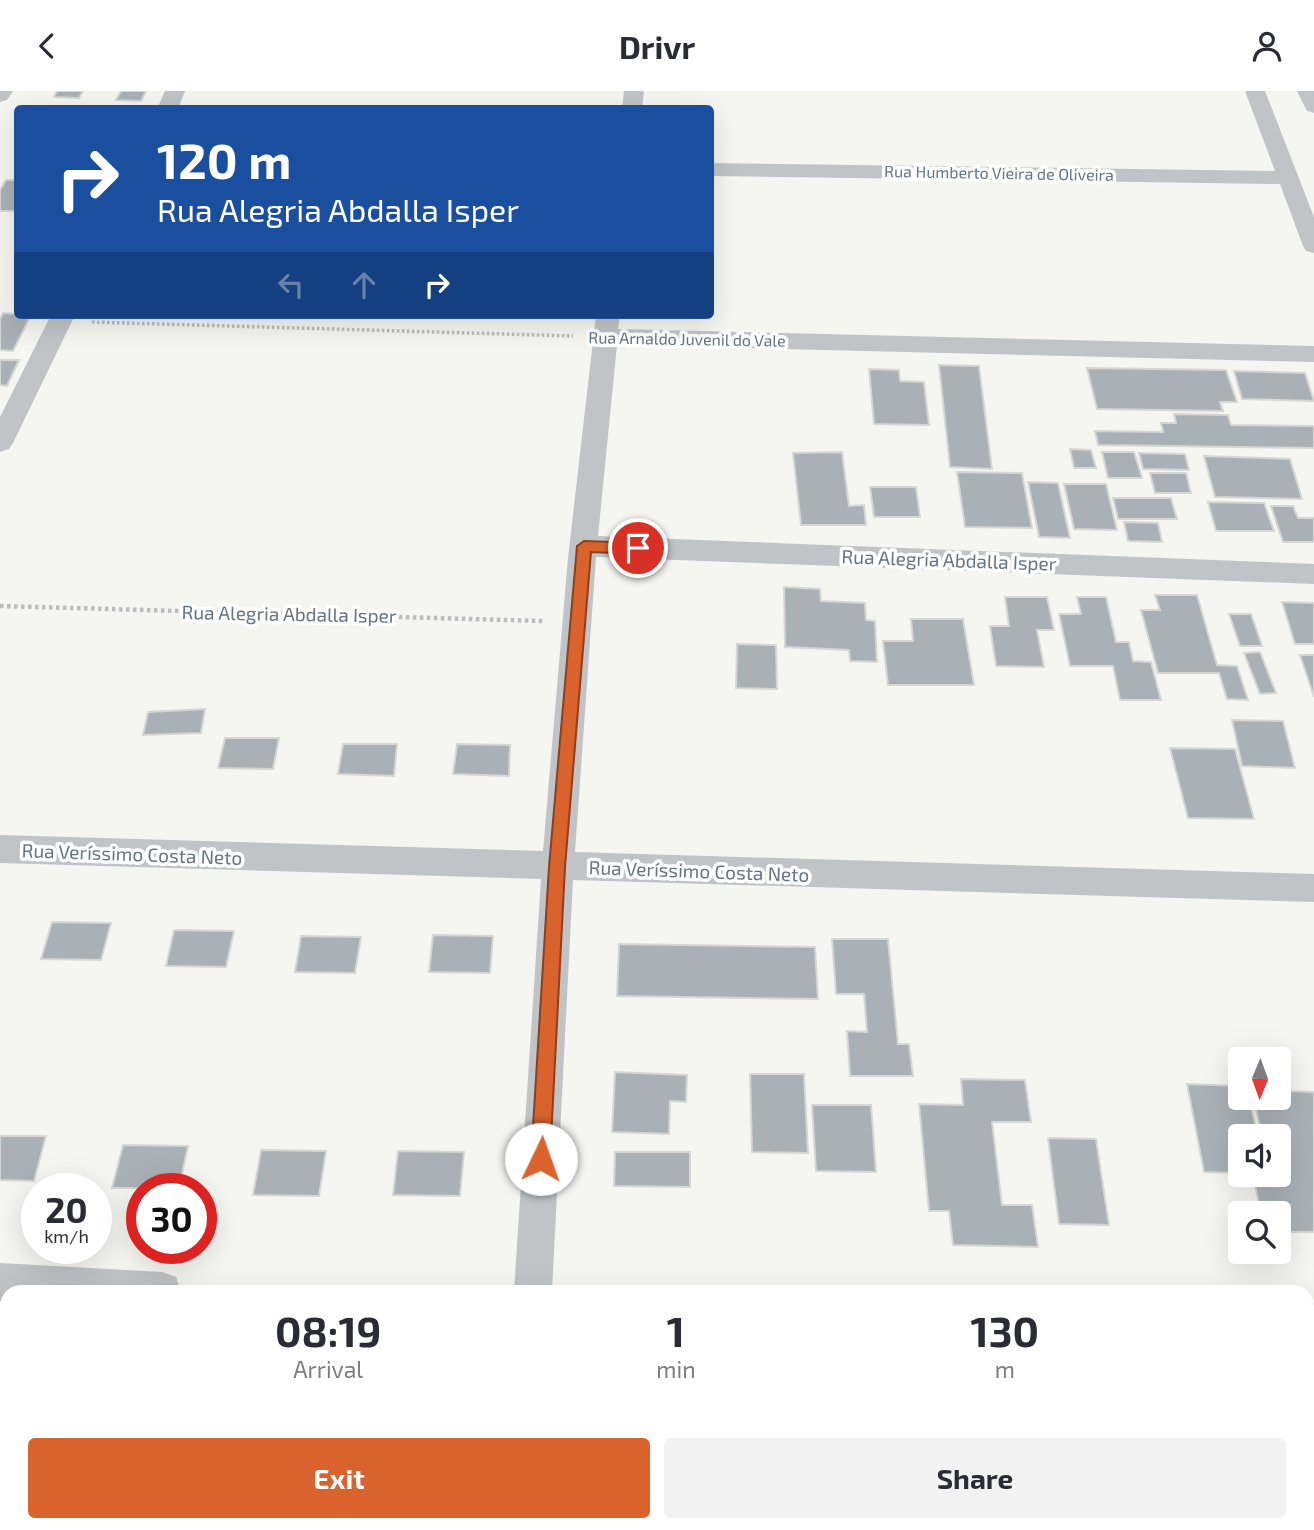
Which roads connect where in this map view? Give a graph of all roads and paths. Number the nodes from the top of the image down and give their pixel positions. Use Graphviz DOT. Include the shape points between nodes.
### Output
graph roads {
  1 [pos="3,91"];
  2 [pos="1255,91"];
  3 [pos="1307,91"];
  4 [pos="0,96"];
  5 [pos="1314,107"];
  6 [pos="714,169"];
  7 [pos="1288,178"];
  8 [pos="1314,246"];
  9 [pos="61,319"];
  10 [pos="129,319"];
  11 [pos="607,326"];
  12 [pos="1314,355"];
  13 [pos="0,443"];
  14 [pos="584,546"];
  15 [pos="1314,574"];
  16 [pos="0,606"];
  17 [pos="578,621"];
  18 [pos="0,849"];
  19 [pos="557,867"];
  20 [pos="1314,888"];
  21 [pos="0,1282"];
  22 [pos="54,1285"];
  23 [pos="533,1285"];
  1 -- 4 [label="street"];
  2 -- 7 [label="street"];
  3 -- 5 [label="street"];
  6 -- 7 [label="street, Rua Humberto Vieira de Oliveira"];
  7 -- 8 [label="street"];
  9 -- 13 [label="street"];
  10 -- 11 [label="path, Rua Arnaldo Juvenil do Vale"];
  11 -- 12 [label="street, Rua Arnaldo Juvenil do Vale"];
  11 -- 14 [label="street"];
  14 -- 15 [label="street, Rua Alegria Abdalla Isper"];
  14 -- 17 [label="street"];
  16 -- 17 [label="path, Rua Alegria Abdalla Isper"];
  17 -- 19 [label="street"];
  18 -- 19 [label="street, Rua Veríssimo Costa Neto"];
  19 -- 20 [label="street, Rua Veríssimo Costa Neto"];
  19 -- 23 [label="street"];
  21 -- 22 [label="street"];
}
